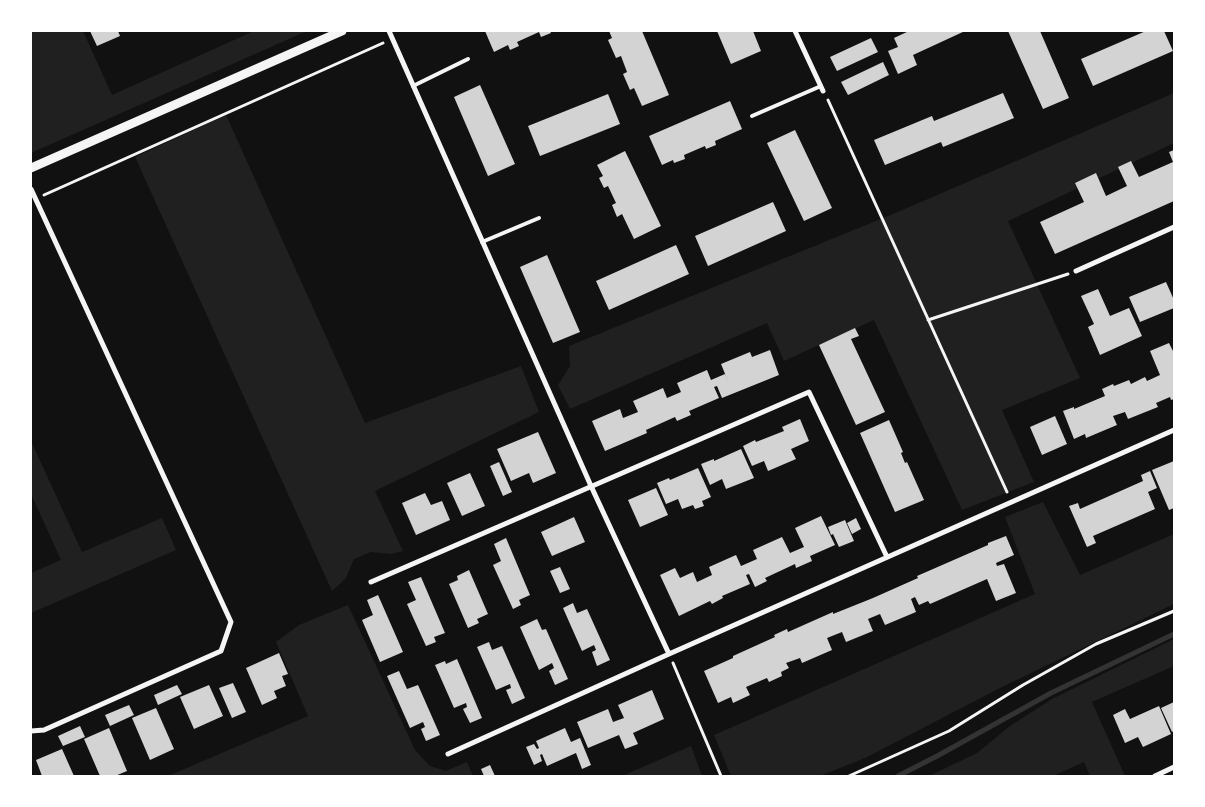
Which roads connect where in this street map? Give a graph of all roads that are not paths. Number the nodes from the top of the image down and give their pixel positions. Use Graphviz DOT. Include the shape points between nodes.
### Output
graph roads {
  1 [pos="342,31"];
  2 [pos="389,31"];
  3 [pos="795,31"];
  4 [pos="468,59"];
  5 [pos="413,86"];
  6 [pos="822,88"];
  7 [pos="752,116"];
  8 [pos="31,168"];
  9 [pos="31,189"];
  10 [pos="539,218"];
  11 [pos="1174,227"];
  12 [pos="482,242"];
  13 [pos="1076,271"];
  14 [pos="1174,430"];
  15 [pos="591,486"];
  16 [pos="887,557"];
  17 [pos="371,582"];
  18 [pos="668,654"];
  19 [pos="31,731"];
  20 [pos="448,754"];
  21 [pos="1174,767"];
  22 [pos="1154,776"];
  1 -- 8 [label="street"];
  2 -- 5 [label="street"];
  3 -- 6 [label="street"];
  4 -- 5 [label="lane"];
  5 -- 12 [label="street"];
  6 -- 7 [label="lane"];
  9 -- 19 [label="street" via="231,622 221,651 44,730"];
  10 -- 12 [label="lane"];
  11 -- 13 [label="street"];
  12 -- 15 [label="street"];
  14 -- 16 [label="street"];
  15 -- 16 [label="street" via="810,392"];
  15 -- 17 [label="street"];
  15 -- 18 [label="street"];
  16 -- 18 [label="street"];
  18 -- 20 [label="street"];
  21 -- 22 [label="street"];
}
